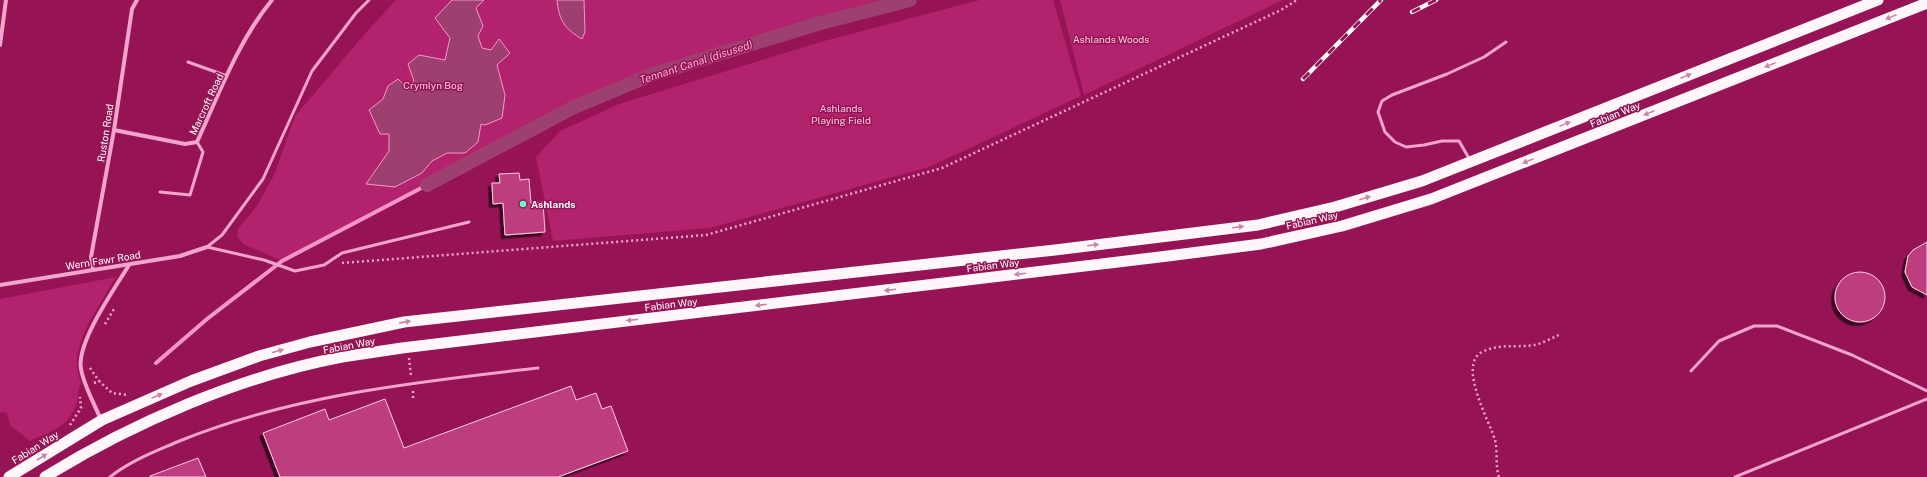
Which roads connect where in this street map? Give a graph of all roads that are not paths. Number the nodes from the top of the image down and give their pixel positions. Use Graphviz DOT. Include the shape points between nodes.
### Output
graph roads {
  1 [pos="6,0"];
  2 [pos="137,0"];
  3 [pos="272,0"];
  4 [pos="369,0"];
  5 [pos="1878,0"];
  6 [pos="1927,3"];
  7 [pos="1506,42"];
  8 [pos="0,45"];
  9 [pos="188,62"];
  10 [pos="227,76"];
  11 [pos="114,130"];
  12 [pos="197,142"];
  13 [pos="1471,162"];
  14 [pos="160,192"];
  15 [pos="469,222"];
  16 [pos="207,248"];
  17 [pos="129,265"];
  18 [pos="93,270"];
  19 [pos="0,285"];
  20 [pos="538,368"];
  21 [pos="1691,371"];
  22 [pos="1927,391"];
  23 [pos="1927,399"];
  24 [pos="102,420"];
  25 [pos="9,477"];
  26 [pos="45,477"];
  27 [pos="110,477"];
  28 [pos="1735,477"];
  1 -- 8 [label="street"];
  2 -- 11 [label="street, Ruston Road" via="132,9"];
  3 -- 10 [label="street, Marcroft Road" via="244,39"];
  4 -- 16 [label="lane" via="356,13 312,72 263,179 222,235"];
  13 -- 5 [label="highway, Fabian Way, one-way"];
  6 -- 26 [label="highway, Fabian Way, one-way" via="1431,199 1342,226 1260,244 410,347 340,358 270,376 204,398 137,426 87,451"];
  7 -- 13 [label="lane" via="1484,57 1392,95 1382,101 1378,112 1385,132 1395,142 1406,147 1442,140 1458,141"];
  9 -- 10 [label="lane"];
  10 -- 12 [label="street, Marcroft Road"];
  11 -- 12 [label="street, Marcroft Road" via="185,144"];
  11 -- 18 [label="street, Ruston Road" via="91,256"];
  12 -- 14 [label="lane" via="203,152 190,194"];
  24 -- 13 [label="highway, Fabian Way, one-way" via="191,381 259,356 404,322 1258,225 1335,207 1422,181"];
  15 -- 16 [label="lane" via="342,253 324,265 295,271 264,260"];
  16 -- 17 [label="street, Wern Fawr Road" via="180,256"];
  17 -- 18 [label="street, Wern Fawr Road"];
  17 -- 24 [label="street" via="97,318 81,355 80,368"];
  18 -- 19 [label="street, Wern Fawr Road"];
  20 -- 27 [label="lane" via="412,384 312,401 266,412 208,429 132,462"];
  21 -- 22 [label="lane" via="1719,341 1754,326 1778,326 1852,355"];
  23 -- 28 [label="lane"];
  25 -- 24 [label="highway, Fabian Way, one-way"];
}
